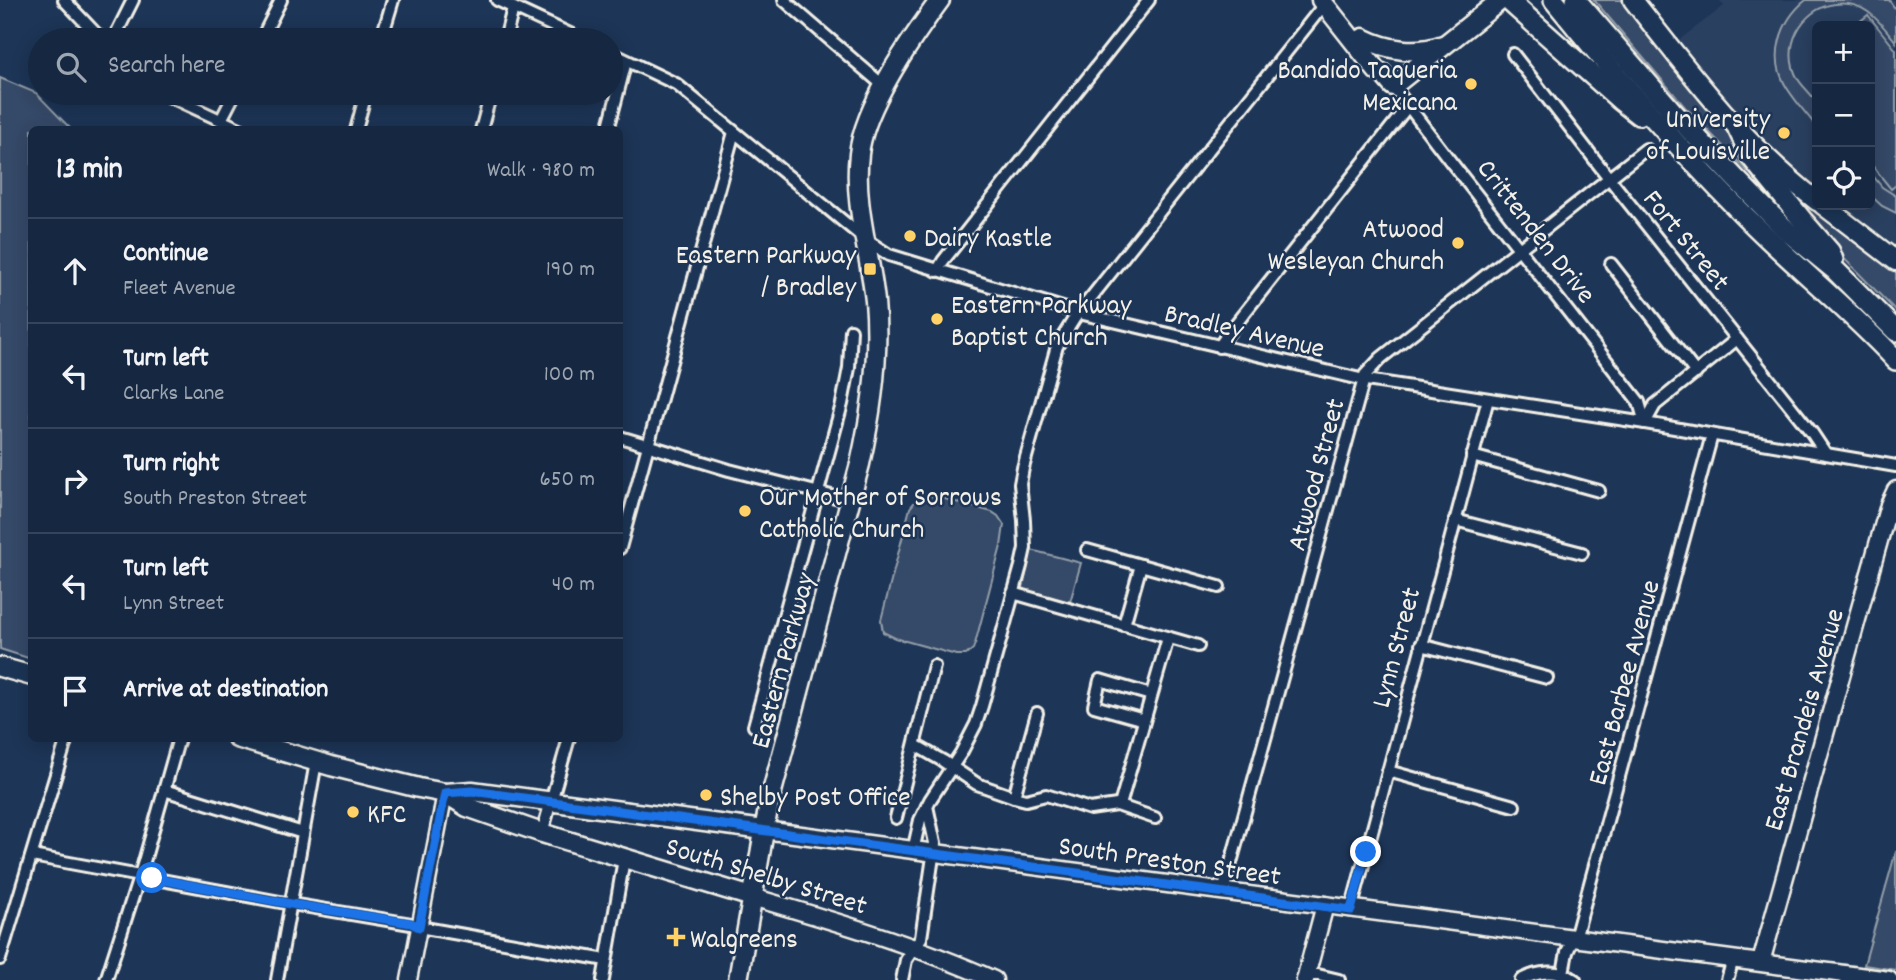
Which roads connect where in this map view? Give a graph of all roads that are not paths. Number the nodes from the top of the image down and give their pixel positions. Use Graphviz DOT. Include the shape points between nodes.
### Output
graph roads {
  1 [pos="64,0"];
  2 [pos="133,0"];
  3 [pos="281,0"];
  4 [pos="393,0"];
  5 [pos="497,0"];
  6 [pos="784,0"];
  7 [pos="940,0"];
  8 [pos="1149,0"];
  9 [pos="1501,0"];
  10 [pos="1508,0"];
  11 [pos="1554,0"];
  12 [pos="1576,0"];
  13 [pos="1633,0"];
  14 [pos="1327,1"];
  15 [pos="513,8"];
  16 [pos="91,28"];
  17 [pos="119,28"];
  18 [pos="267,28"];
  19 [pos="385,28"];
  20 [pos="508,28"];
  21 [pos="557,28"];
  22 [pos="1363,38"];
  23 [pos="1446,44"];
  24 [pos="1513,54"];
  25 [pos="623,59"];
  26 [pos="626,61"];
  27 [pos="623,72"];
  28 [pos="1388,80"];
  29 [pos="885,86"];
  30 [pos="188,105"];
  31 [pos="229,105"];
  32 [pos="363,105"];
  33 [pos="488,105"];
  34 [pos="615,105"];
  35 [pos="1408,106"];
  36 [pos="221,120"];
  37 [pos="234,126"];
  38 [pos="357,126"];
  39 [pos="482,126"];
  40 [pos="609,126"];
  41 [pos="1738,129"];
  42 [pos="734,132"];
  43 [pos="1667,132"];
  44 [pos="1646,149"];
  45 [pos="1609,178"];
  46 [pos="1812,197"];
  47 [pos="1829,210"];
  48 [pos="866,240"];
  49 [pos="1518,249"];
  50 [pos="1896,261"];
  51 [pos="1611,264"];
  52 [pos="937,271"];
  53 [pos="1836,271"];
  54 [pos="1079,313"];
  55 [pos="851,330"];
  56 [pos="1896,331"];
  57 [pos="1737,339"];
  58 [pos="1219,347"];
  59 [pos="1896,360"];
  60 [pos="1696,373"];
  61 [pos="1363,379"];
  62 [pos="1488,399"];
  63 [pos="1645,423"];
  64 [pos="1712,435"];
  65 [pos="623,438"];
  66 [pos="648,445"];
  67 [pos="1826,454"];
  68 [pos="1472,456"];
  69 [pos="1896,466"];
  70 [pos="1599,491"];
  71 [pos="819,492"];
  72 [pos="1894,497"];
  73 [pos="850,501"];
  74 [pos="1455,520"];
  75 [pos="623,537"];
  76 [pos="1087,550"];
  77 [pos="1582,553"];
  78 [pos="1141,565"];
  79 [pos="1219,587"];
  80 [pos="1013,593"];
  81 [pos="1125,625"];
  82 [pos="1168,638"];
  83 [pos="1198,646"];
  84 [pos="1421,646"];
  85 [pos="934,666"];
  86 [pos="0,667"];
  87 [pos="28,675"];
  88 [pos="1547,678"];
  89 [pos="1151,695"];
  90 [pos="1037,713"];
  91 [pos="1144,720"];
  92 [pos="754,726"];
  93 [pos="66,742"];
  94 [pos="178,742"];
  95 [pos="250,742"];
  96 [pos="568,742"];
  97 [pos="915,745"];
  98 [pos="316,762"];
  99 [pos="952,766"];
  100 [pos="1388,771"];
  101 [pos="164,790"];
  102 [pos="445,793"];
  103 [pos="1014,797"];
  104 [pos="551,802"];
  105 [pos="927,806"];
  106 [pos="1120,806"];
  107 [pos="1514,806"];
  108 [pos="896,818"];
  109 [pos="1155,818"];
  110 [pos="764,830"];
  111 [pos="303,833"];
  112 [pos="542,833"];
  113 [pos="913,850"];
  114 [pos="933,853"];
  115 [pos="32,856"];
  116 [pos="624,859"];
  117 [pos="140,876"];
  118 [pos="1223,892"];
  119 [pos="752,897"];
  120 [pos="291,904"];
  121 [pos="1325,905"];
  122 [pos="1351,910"];
  123 [pos="419,927"];
  124 [pos="1573,939"];
  125 [pos="914,948"];
  126 [pos="0,959"];
  127 [pos="1733,959"];
  128 [pos="606,960"];
  129 [pos="1761,962"];
  130 [pos="1563,973"];
  131 [pos="1306,978"];
  132 [pos="106,980"];
  133 [pos="277,980"];
  134 [pos="409,980"];
  135 [pos="603,980"];
  136 [pos="738,980"];
  137 [pos="902,980"];
  138 [pos="994,980"];
  139 [pos="1339,980"];
  140 [pos="1521,980"];
  141 [pos="1576,980"];
  142 [pos="1727,980"];
  143 [pos="1889,980"];
  1 -- 16 [label="street"];
  2 -- 17 [label="street"];
  3 -- 18 [label="street"];
  4 -- 19 [label="street"];
  5 -- 15 [label="street"];
  6 -- 29 [label="street"];
  7 -- 29 [label="main road, Eastern Parkway"];
  8 -- 52 [label="street"];
  9 -- 23 [label="main road"];
  10 -- 43 [label="highway" via="1620,100"];
  11 -- 43 [label="highway"];
  12 -- 53 [label="highway" via="1734,177 1787,231"];
  13 -- 41 [label="main road"];
  14 -- 22 [label="main road, Crittenden Drive"];
  14 -- 28 [label="main road, Crittenden Drive"];
  14 -- 54 [label="street"];
  15 -- 20 [label="street"];
  15 -- 21 [label="street"];
  22 -- 23 [label="main road" via="1397,50"];
  22 -- 28 [label="main road, Crittenden Drive"];
  23 -- 28 [label="main road"];
  24 -- 45 [label="street, Fort Street"];
  25 -- 26 [label="street, Bradley Avenue"];
  26 -- 27 [label="street"];
  26 -- 42 [label="street, Bradley Avenue" via="676,84"];
  28 -- 35 [label="street, Crittenden Drive"];
  29 -- 48 [label="main road, Eastern Parkway" via="859,153"];
  30 -- 36 [label="street"];
  31 -- 36 [label="street"];
  32 -- 38 [label="street"];
  33 -- 39 [label="street"];
  34 -- 40 [label="street"];
  35 -- 49 [label="street, Crittenden Drive"];
  35 -- 58 [label="street"];
  36 -- 37 [label="street"];
  41 -- 46 [label="main road"];
  41 -- 53 [label="highway" via="1752,158 1830,252"];
  42 -- 48 [label="street, Bradley Avenue"];
  42 -- 66 [label="street"];
  43 -- 59 [label="highway" via="1743,214"];
  44 -- 45 [label="street, Atwood Street"];
  45 -- 49 [label="street, Atwood Street"];
  45 -- 57 [label="street, Fort Street"];
  47 -- 50 [label="main road"];
  48 -- 52 [label="street, Bradley Avenue" via="889,255"];
  48 -- 73 [label="main road, Eastern Parkway" via="875,302 876,367 867,433"];
  49 -- 61 [label="street, Atwood Street" via="1381,358"];
  49 -- 63 [label="street, Crittenden Drive" via="1639,402"];
  51 -- 60 [label="street"];
  52 -- 54 [label="street, Bradley Avenue"];
  53 -- 56 [label="highway"];
  54 -- 58 [label="street, Bradley Avenue"];
  54 -- 80 [label="street" via="1057,346 1023,468 1025,548"];
  55 -- 71 [label="street" via="849,369"];
  57 -- 60 [label="street"];
  57 -- 67 [label="street, Fort Street"];
  58 -- 61 [label="street, Bradley Avenue"];
  60 -- 63 [label="street" via="1655,405"];
  61 -- 62 [label="street, Bradley Avenue"];
  61 -- 118 [label="street, Atwood Street"];
  62 -- 63 [label="street, Bradley Avenue"];
  62 -- 68 [label="street, Lynn Street"];
  63 -- 64 [label="street, Bradley Avenue"];
  64 -- 67 [label="street, Bradley Avenue"];
  64 -- 124 [label="street, East Barbee Avenue"];
  65 -- 66 [label="street"];
  66 -- 71 [label="street"];
  66 -- 75 [label="street"];
  67 -- 69 [label="street, Bradley Avenue"];
  68 -- 70 [label="street"];
  68 -- 74 [label="street, Lynn Street"];
  71 -- 73 [label="street"];
  71 -- 92 [label="street"];
  72 -- 129 [label="main road, East Brandeis Avenue"];
  73 -- 110 [label="main road, Eastern Parkway"];
  74 -- 77 [label="street"];
  74 -- 84 [label="street, Lynn Street"];
  76 -- 78 [label="street"];
  78 -- 79 [label="street"];
  78 -- 81 [label="street"];
  80 -- 81 [label="street"];
  80 -- 99 [label="street" via="976,724"];
  81 -- 82 [label="street"];
  82 -- 83 [label="street"];
  82 -- 89 [label="street"];
  84 -- 88 [label="street"];
  84 -- 100 [label="street, Lynn Street"];
  85 -- 97 [label="street"];
  86 -- 87 [label="main road"];
  89 -- 91 [label="street"];
  89 -- 91 [label="street" via="1100,680 1094,706"];
  90 -- 103 [label="street"];
  91 -- 106 [label="street"];
  93 -- 115 [label="street"];
  94 -- 101 [label="street"];
  95 -- 98 [label="main road"];
  96 -- 104 [label="street"];
  97 -- 99 [label="street"];
  97 -- 108 [label="street"];
  98 -- 102 [label="main road"];
  98 -- 111 [label="street"];
  99 -- 103 [label="street" via="977,784"];
  99 -- 105 [label="street"];
  100 -- 107 [label="street"];
  100 -- 122 [label="street, Lynn Street"];
  101 -- 111 [label="street"];
  101 -- 117 [label="street"];
  102 -- 104 [label="main road, South Preston Street" via="472,791"];
  102 -- 112 [label="main road, South Shelby Street" via="467,807"];
  102 -- 123 [label="street"];
  103 -- 106 [label="street" via="1026,800 1046,795 1090,809"];
  104 -- 110 [label="main road, South Preston Street"];
  104 -- 112 [label="street"];
  105 -- 113 [label="street"];
  105 -- 114 [label="street"];
  106 -- 109 [label="street"];
  110 -- 113 [label="main road, South Preston Street"];
  110 -- 119 [label="main road, Eastern Parkway"];
  111 -- 120 [label="street"];
  112 -- 116 [label="main road, South Shelby Street"];
  113 -- 114 [label="main road, South Preston Street"];
  114 -- 118 [label="main road, South Preston Street"];
  114 -- 125 [label="street" via="921,938"];
  115 -- 117 [label="street"];
  115 -- 126 [label="street"];
  116 -- 119 [label="main road, South Shelby Street"];
  116 -- 128 [label="street"];
  117 -- 120 [label="street"];
  117 -- 132 [label="street"];
  118 -- 121 [label="main road, South Preston Street"];
  119 -- 125 [label="main road, South Shelby Street"];
  119 -- 136 [label="main road, Eastern Parkway"];
  120 -- 123 [label="street"];
  120 -- 133 [label="street"];
  121 -- 122 [label="main road, South Preston Street"];
  121 -- 131 [label="main road"];
  122 -- 124 [label="main road, South Preston Street"];
  123 -- 128 [label="street"];
  123 -- 134 [label="street"];
  124 -- 127 [label="main road, South Preston Street"];
  124 -- 130 [label="street, East Barbee Avenue"];
  125 -- 137 [label="street"];
  125 -- 138 [label="main road, South Shelby Street"];
  127 -- 129 [label="main road, South Preston Street"];
  127 -- 142 [label="street"];
  128 -- 135 [label="street"];
  129 -- 143 [label="main road, South Preston Street"];
  130 -- 140 [label="street" via="1539,973"];
  130 -- 141 [label="street"];
  131 -- 139 [label="street" via="1318,975"];
}
